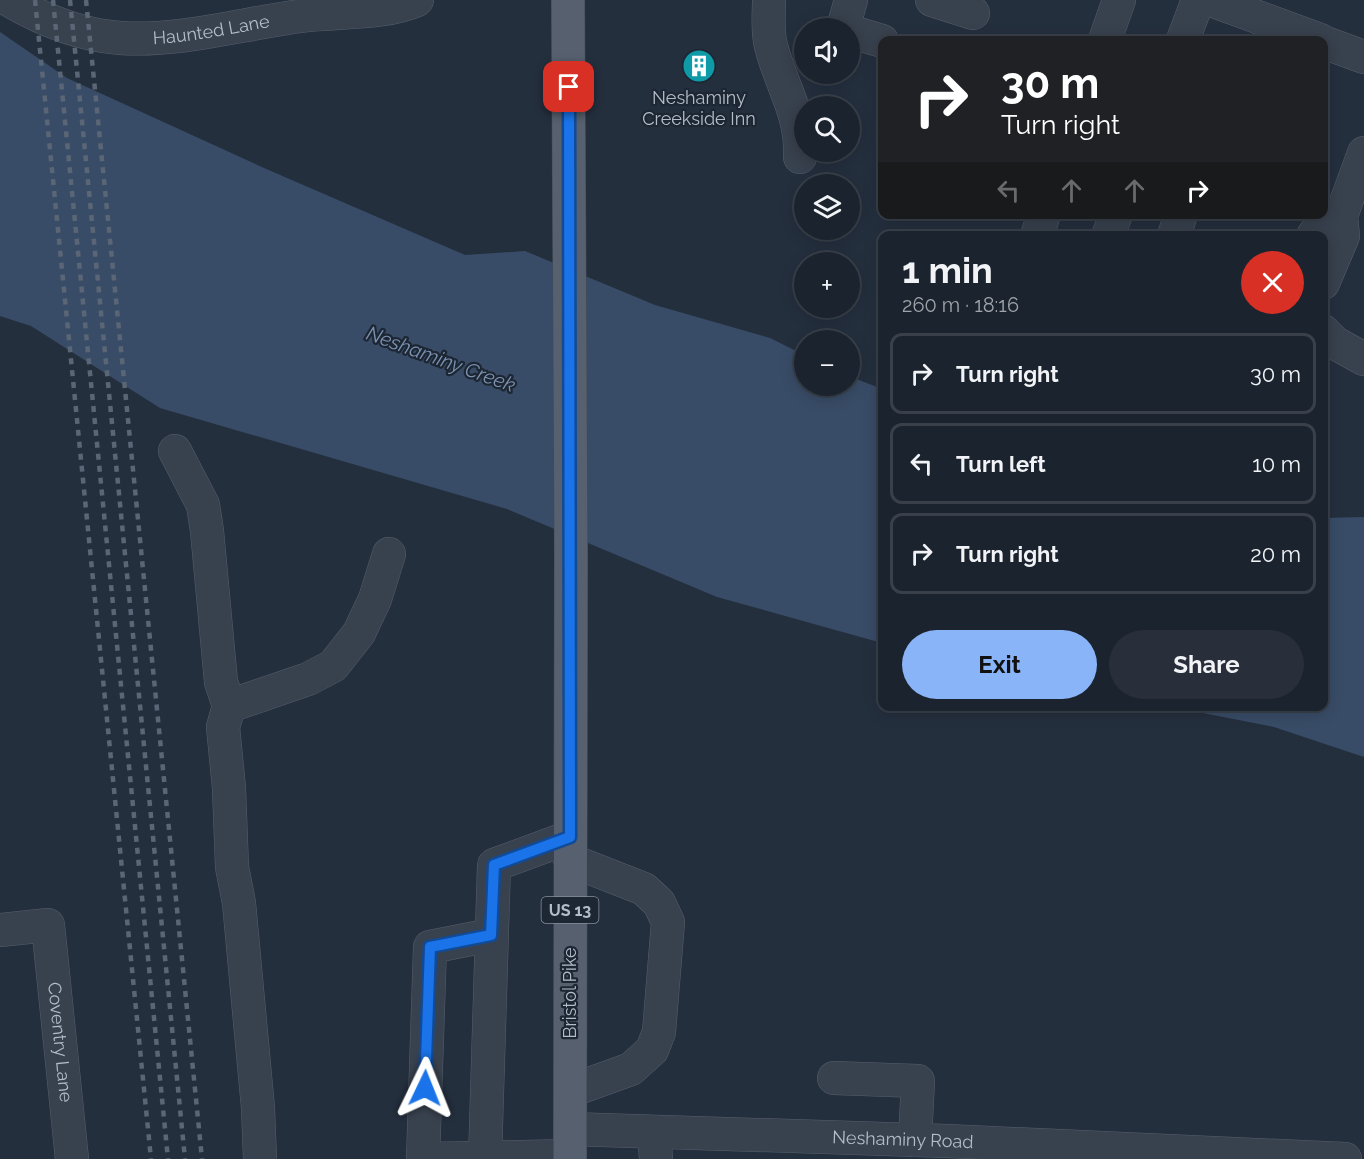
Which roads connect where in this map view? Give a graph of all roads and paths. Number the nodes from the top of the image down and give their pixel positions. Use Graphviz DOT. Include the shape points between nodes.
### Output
graph roads {
  1 [pos="9,0"];
  2 [pos="417,0"];
  3 [pos="568,0"];
  4 [pos="769,0"];
  5 [pos="851,0"];
  6 [pos="932,0"];
  7 [pos="1119,0"];
  8 [pos="1198,0"];
  9 [pos="1211,0"];
  10 [pos="846,18"];
  11 [pos="973,18"];
  12 [pos="1250,29"];
  13 [pos="860,34"];
  14 [pos="1106,36"];
  15 [pos="1184,36"];
  16 [pos="1291,36"];
  17 [pos="878,40"];
  18 [pos="1328,44"];
  19 [pos="1364,57"];
  20 [pos="794,109"];
  21 [pos="1364,153"];
  22 [pos="1341,216"];
  23 [pos="1316,231"];
  24 [pos="1328,271"];
  25 [pos="1328,336"];
  26 [pos="1364,359"];
  27 [pos="175,451"];
  28 [pos="389,554"];
  29 [pos="229,706"];
  30 [pos="570,848"];
  31 [pos="0,930"];
  32 [pos="491,935"];
  33 [pos="834,1078"];
  34 [pos="570,1091"];
  35 [pos="915,1140"];
  36 [pos="655,1146"];
  37 [pos="728,1147"];
  38 [pos="570,1148"];
  39 [pos="484,1158"];
  40 [pos="72,1159"];
  41 [pos="260,1159"];
  42 [pos="423,1159"];
  43 [pos="1345,1159"];
  1 -- 2 [label="street, Haunted Lane" via="73,29 142,39 299,16 390,8"];
  3 -- 30 [label="main road, Bristol Pike / US 13"];
  4 -- 20 [label="street" via="770,46"];
  5 -- 10 [label="street"];
  6 -- 11 [label="street"];
  7 -- 14 [label="street"];
  8 -- 15 [label="street"];
  9 -- 12 [label="street"];
  12 -- 16 [label="street"];
  13 -- 17 [label="street"];
  18 -- 19 [label="street"];
  21 -- 22 [label="street"];
  22 -- 23 [label="street"];
  22 -- 24 [label="street" via="1343,236"];
  25 -- 26 [label="street"];
  27 -- 29 [label="street" via="202,505 221,682"];
  28 -- 29 [label="street" via="359,633 333,666 308,679"];
  29 -- 41 [label="street" via="224,727 232,867 239,903"];
  30 -- 32 [label="street" via="494,865"];
  30 -- 34 [label="main road, Bristol Pike / US 13"];
  30 -- 34 [label="street" via="644,889 659,903 668,922 659,1032 652,1050 631,1069"];
  31 -- 40 [label="street, Coventry Lane" via="48,925"];
  32 -- 39 [label="street"];
  32 -- 42 [label="street" via="430,947"];
  33 -- 35 [label="street" via="918,1081"];
  34 -- 38 [label="main road, Bristol Pike / US 13"];
  35 -- 37 [label="street, Neshaminy Road"];
  35 -- 43 [label="street, Neshaminy Road"];
  36 -- 37 [label="street, Neshaminy Road"];
  36 -- 38 [label="street, Neshaminy Road"];
  38 -- 39 [label="street, Neshaminy Road"];
  39 -- 42 [label="street, Neshaminy Road"];
}
